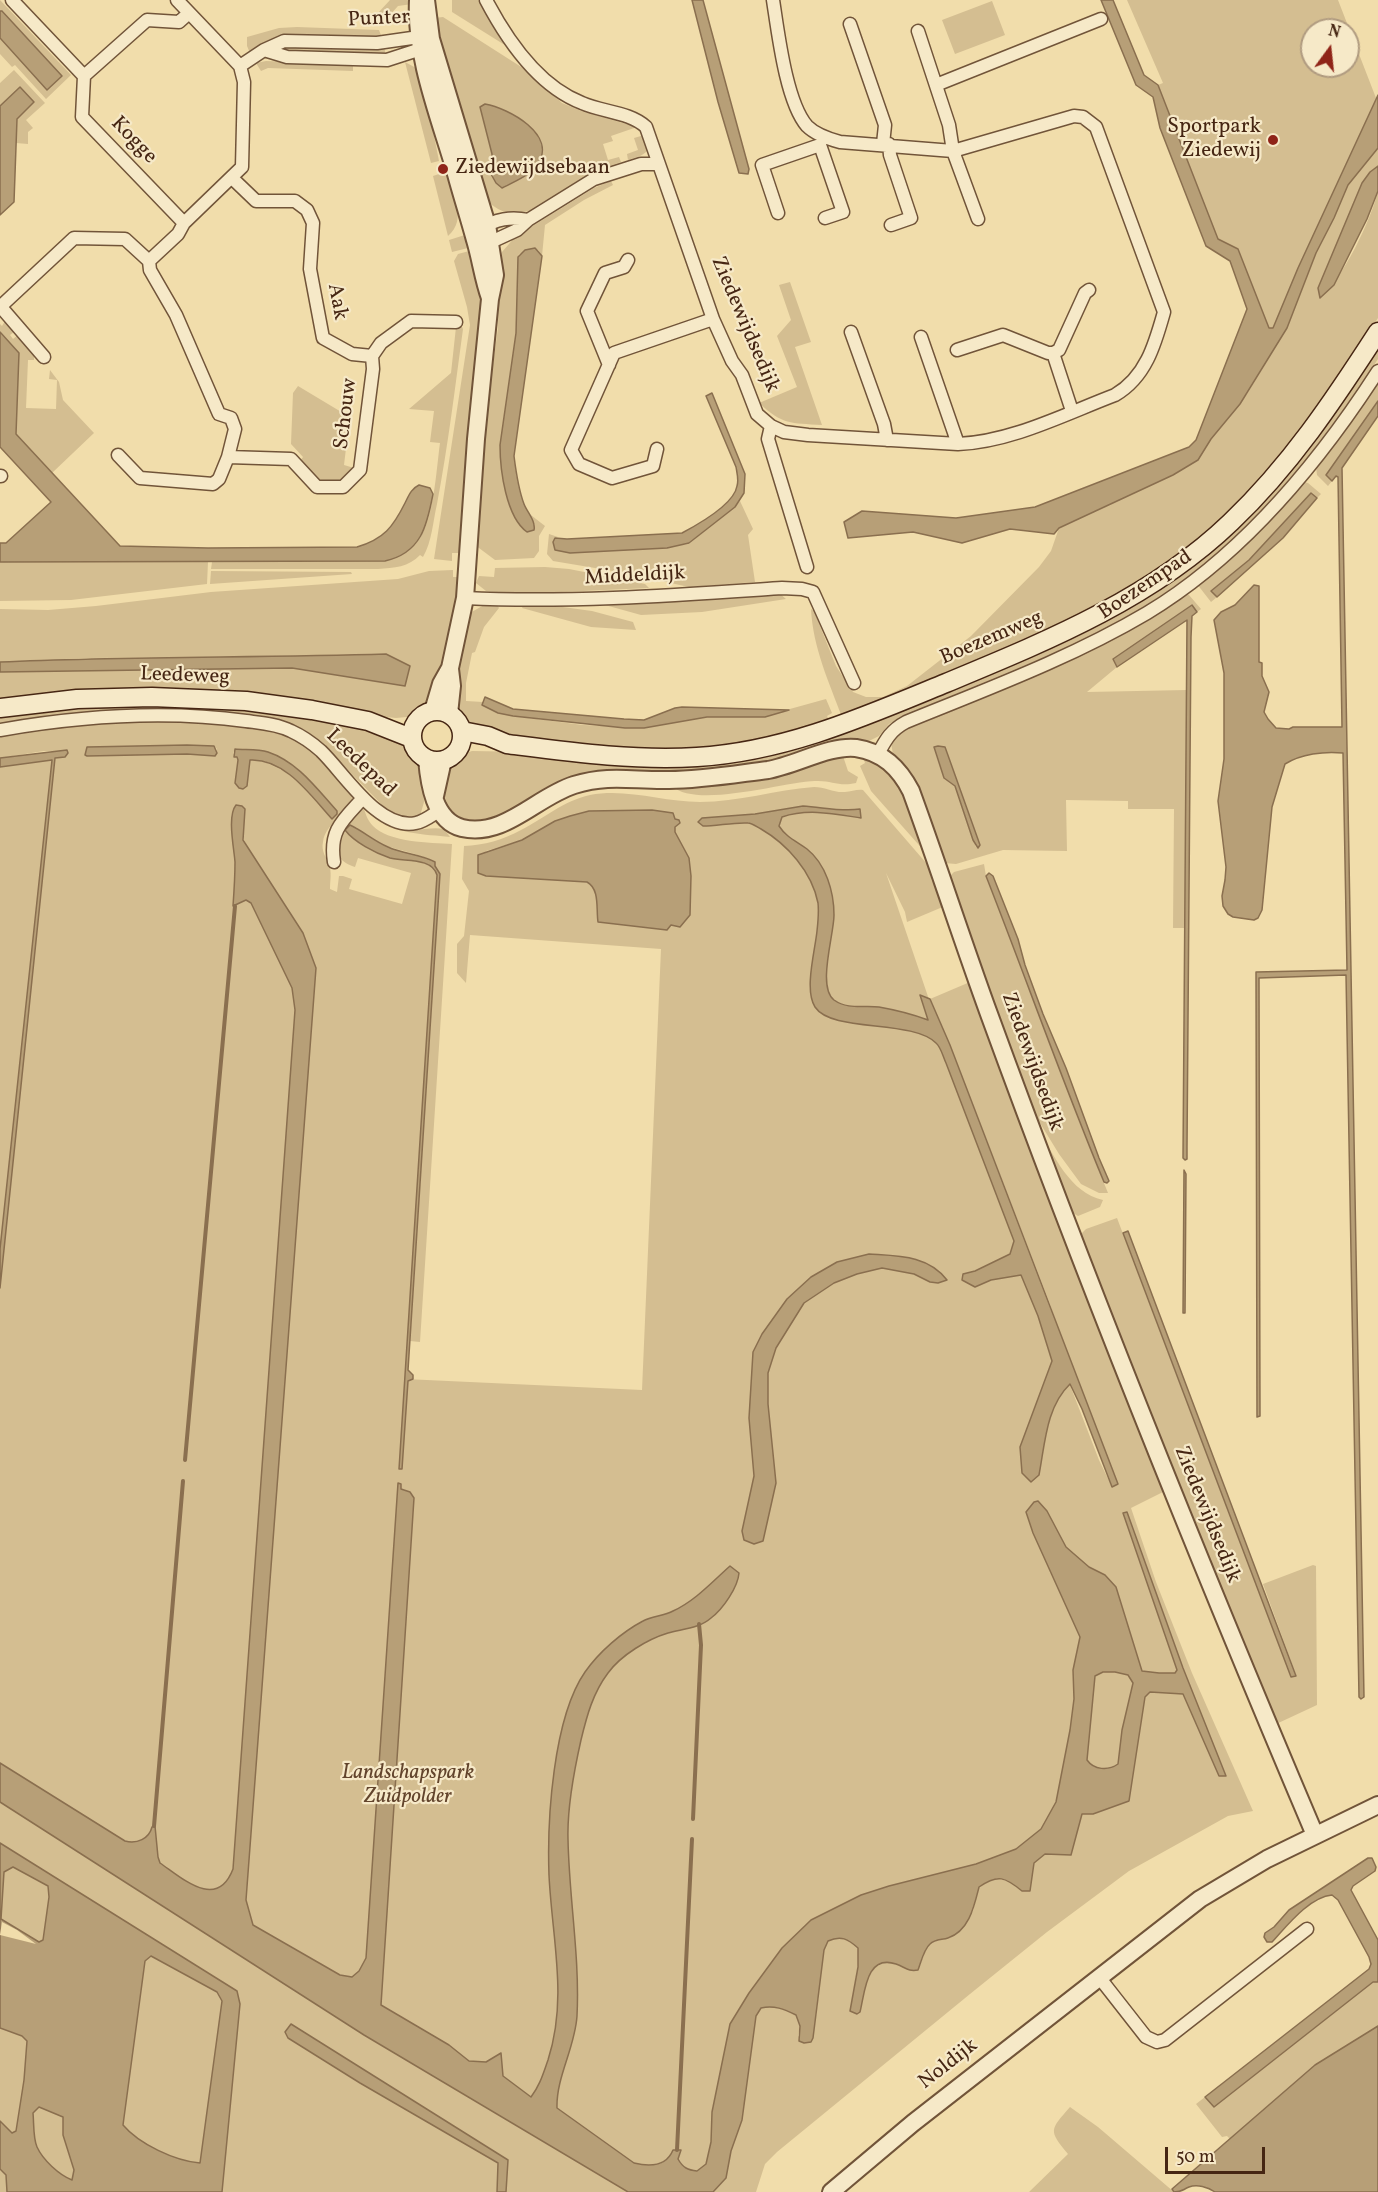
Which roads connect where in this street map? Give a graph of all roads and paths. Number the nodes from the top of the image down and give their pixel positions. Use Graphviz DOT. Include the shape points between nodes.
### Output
graph roads {
  1 [pos="12,0"];
  2 [pos="177,0"];
  3 [pos="418,0"];
  4 [pos="426,0"];
  5 [pos="486,0"];
  6 [pos="773,0"];
  7 [pos="189,13"];
  8 [pos="1101,19"];
  9 [pos="850,24"];
  10 [pos="918,31"];
  11 [pos="424,42"];
  12 [pos="264,50"];
  13 [pos="240,66"];
  14 [pos="84,76"];
  15 [pos="936,85"];
  16 [pos="823,142"];
  17 [pos="886,144"];
  18 [pos="953,151"];
  19 [pos="659,164"];
  20 [pos="232,178"];
  21 [pos="778,213"];
  22 [pos="825,218"];
  23 [pos="978,219"];
  24 [pos="528,220"];
  25 [pos="184,223"];
  26 [pos="487,225"];
  27 [pos="891,225"];
  28 [pos="483,240"];
  29 [pos="628,260"];
  30 [pos="148,261"];
  31 [pos="1089,290"];
  32 [pos="0,306"];
  33 [pos="713,319"];
  34 [pos="456,322"];
  35 [pos="851,332"];
  36 [pos="1378,332"];
  37 [pos="921,337"];
  38 [pos="957,350"];
  39 [pos="1053,354"];
  40 [pos="372,356"];
  41 [pos="44,357"];
  42 [pos="609,364"];
  43 [pos="1378,371"];
  44 [pos="1072,411"];
  45 [pos="771,426"];
  46 [pos="887,440"];
  47 [pos="958,444"];
  48 [pos="657,449"];
  49 [pos="118,455"];
  50 [pos="228,457"];
  51 [pos="807,567"];
  52 [pos="465,598"];
  53 [pos="854,683"];
  54 [pos="0,708"];
  55 [pos="441,712"];
  56 [pos="0,730"];
  57 [pos="413,731"];
  58 [pos="461,739"];
  59 [pos="878,754"];
  60 [pos="435,760"];
  61 [pos="363,798"];
  62 [pos="437,804"];
  63 [pos="334,862"];
  64 [pos="1376,1808"];
  65 [pos="1315,1835"];
  66 [pos="1307,1929"];
  67 [pos="1099,1977"];
  68 [pos="831,2192"];
  1 -- 14 [label="street"];
  2 -- 7 [label="street"];
  3 -- 11 [label="street"];
  4 -- 11 [label="street"];
  5 -- 19 [label="street, Ziedewijdsedijk" via="526,61 556,90 582,104 638,120 646,127"];
  6 -- 16 [label="street" via="785,68 797,106 807,126"];
  7 -- 13 [label="street"];
  7 -- 14 [label="street" via="179,22 147,20"];
  8 -- 15 [label="street"];
  9 -- 17 [label="street" via="885,125"];
  10 -- 15 [label="street"];
  11 -- 12 [label="street, Punter" via="284,41"];
  11 -- 12 [label="street, Punter" via="387,60 287,57"];
  11 -- 26 [label="street"];
  11 -- 28 [label="street" via="438,119"];
  12 -- 13 [label="street, Punter"];
  13 -- 20 [label="street" via="244,82 242,167"];
  14 -- 25 [label="street, Kogge" via="82,117"];
  15 -- 18 [label="street"];
  16 -- 17 [label="street"];
  16 -- 21 [label="street" via="762,165"];
  16 -- 22 [label="street" via="843,212"];
  17 -- 18 [label="street"];
  17 -- 27 [label="street" via="911,218"];
  18 -- 23 [label="street"];
  18 -- 44 [label="street" via="1074,116 1083,117 1096,127 1164,312 1145,366 1137,377 1115,395"];
  19 -- 24 [label="street" via="641,164 594,180"];
  19 -- 33 [label="street, Ziedewijdsedijk"];
  20 -- 25 [label="street"];
  20 -- 40 [label="street, Aak" via="256,201 295,201 307,210 313,223 310,269 323,338 352,354"];
  24 -- 26 [label="street" via="514,217"];
  24 -- 28 [label="street" via="517,230"];
  25 -- 30 [label="street" via="178,234"];
  26 -- 28 [label="street"];
  28 -- 52 [label="street" via="495,275 476,439"];
  29 -- 42 [label="street" via="624,267 605,273 587,310"];
  30 -- 32 [label="street" via="125,239 74,238"];
  30 -- 50 [label="street" via="219,414 231,418 235,429"];
  31 -- 39 [label="street" via="1059,350"];
  32 -- 41 [label="street"];
  33 -- 42 [label="street" via="614,353"];
  33 -- 45 [label="street, Ziedewijdsedijk" via="757,414"];
  34 -- 40 [label="street" via="411,321"];
  35 -- 46 [label="street"];
  36 -- 58 [label="main road, Boezemweg" via="1293,455 1229,525 1143,591 1086,622 868,715 758,749 697,757 634,757 507,744 488,747"];
  37 -- 47 [label="street"];
  38 -- 39 [label="street" via="1003,335"];
  39 -- 44 [label="street"];
  40 -- 50 [label="street, Schouw" via="360,470 343,487 317,487 291,459"];
  42 -- 48 [label="street" via="571,450 579,464 612,478 653,466"];
  43 -- 59 [label="street, Boezempad" via="1305,472 1273,509 1187,585 1110,634 906,722 887,737"];
  44 -- 47 [label="street" via="1003,437"];
  45 -- 46 [label="street" via="808,435"];
  45 -- 51 [label="street, Ziedewijdsedijk" via="768,439"];
  46 -- 47 [label="street"];
  49 -- 50 [label="street" via="140,478 213,484"];
  52 -- 53 [label="street, Middeldijk" via="601,598 807,589 813,591"];
  52 -- 55 [label="street" via="450,668 452,686"];
  54 -- 57 [label="main road, Leedeweg" via="77,699 246,701"];
  55 -- 57 [label="main road" via="426,713"];
  55 -- 58 [label="main road" via="455,718"];
  56 -- 61 [label="street, Leedepad" via="113,717 167,716 275,725 304,737"];
  57 -- 60 [label="main road" via="414,747 419,754"];
  58 -- 60 [label="main road" via="455,753"];
  59 -- 62 [label="street, Ziedewijdsedijk" via="840,749 778,768 735,774 668,780 597,779 549,795 513,819 482,829 449,822"];
  59 -- 65 [label="street, Ziedewijdsedijk" via="894,765 911,791 988,1013 1070,1229 1226,1624"];
  60 -- 62 [label="street" via="429,783"];
  61 -- 62 [label="street, Leedepad" via="402,824 428,819"];
  61 -- 63 [label="street" via="336,830 331,845"];
  64 -- 65 [label="street, Noldijk"];
  65 -- 67 [label="street, Noldijk" via="1208,1894"];
  66 -- 67 [label="street" via="1165,2040 1157,2042 1146,2037"];
  67 -- 68 [label="street, Noldijk" via="913,2122"];
}
